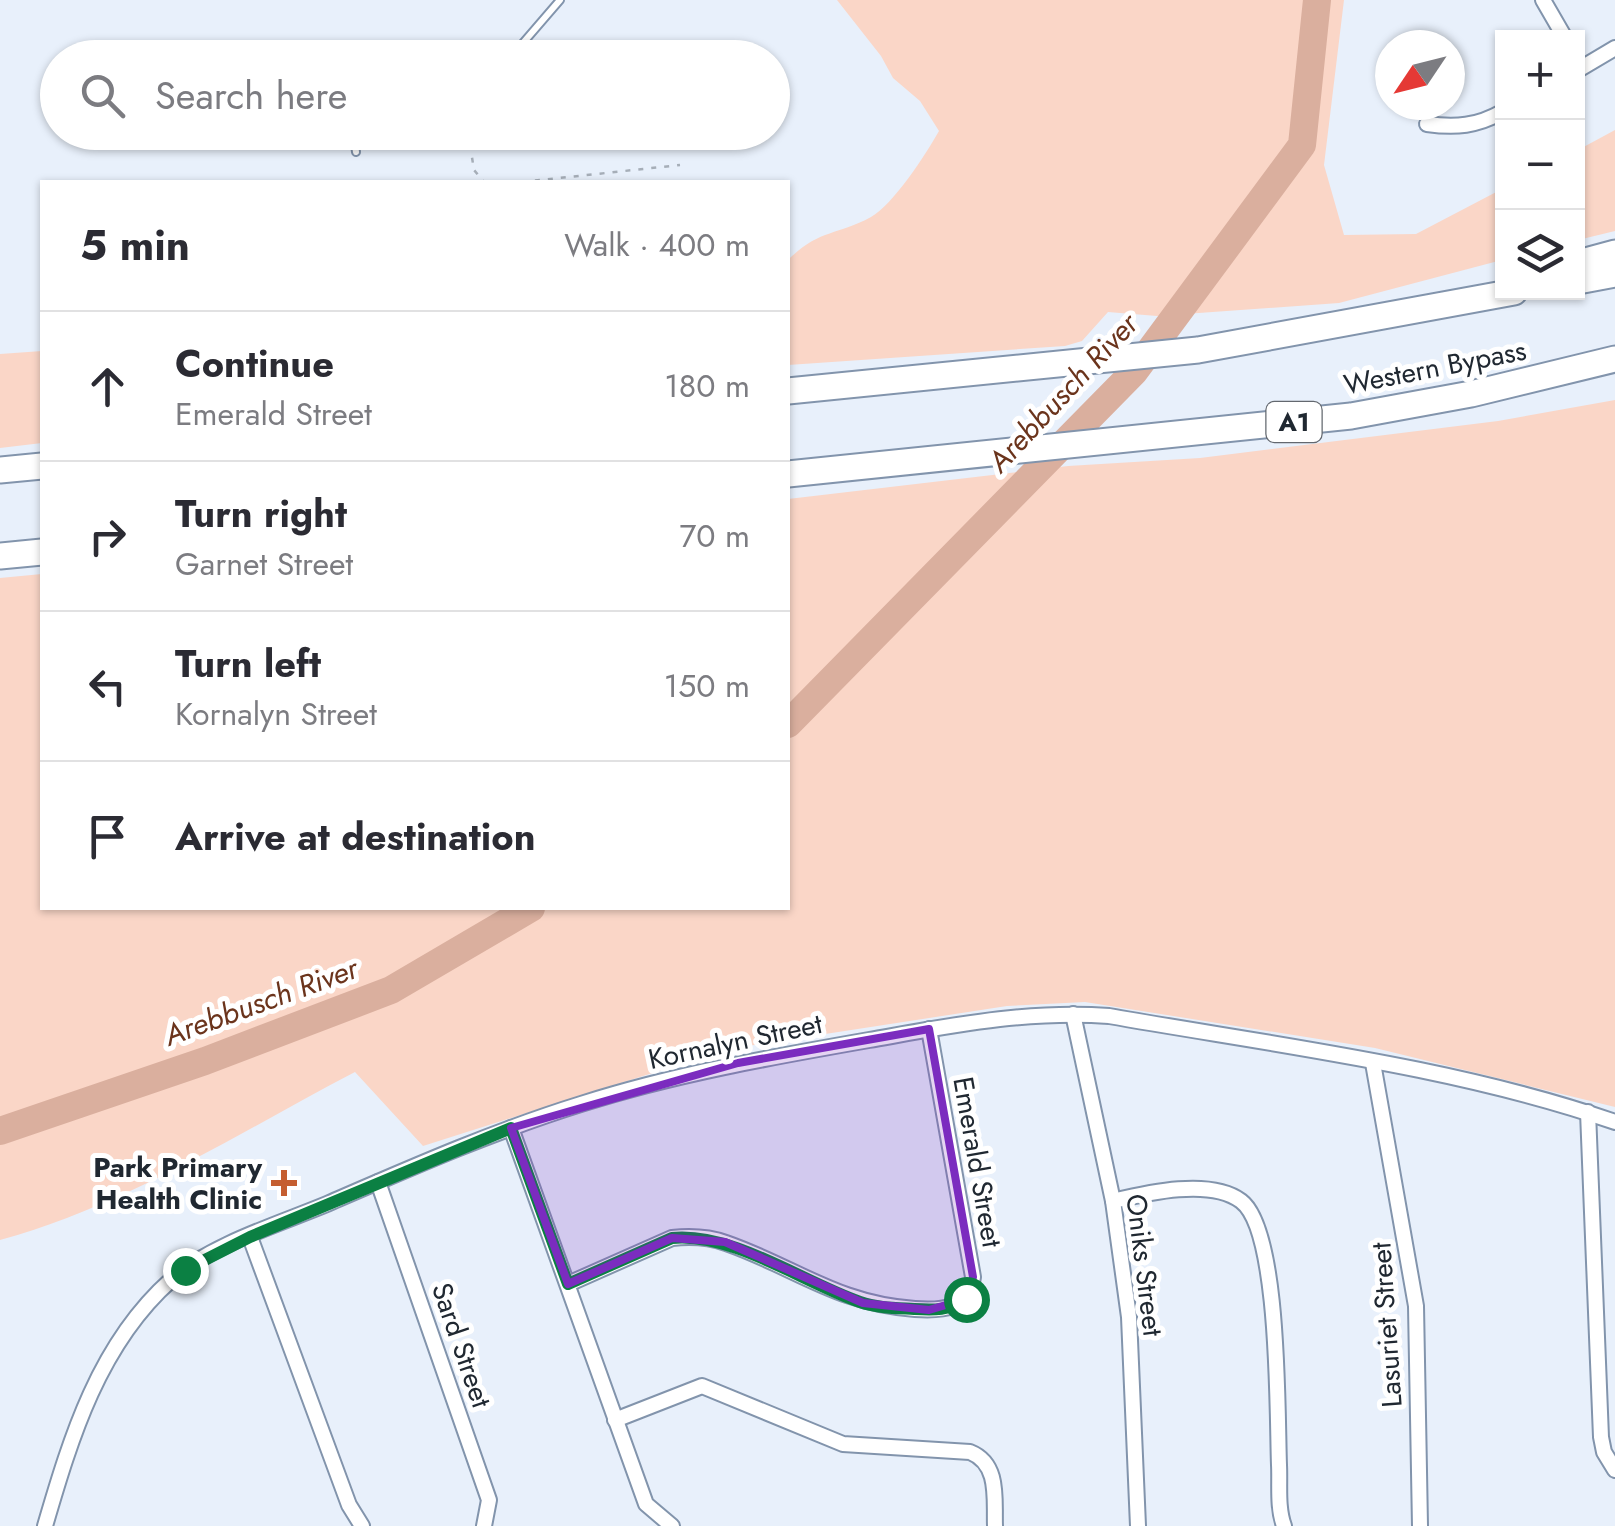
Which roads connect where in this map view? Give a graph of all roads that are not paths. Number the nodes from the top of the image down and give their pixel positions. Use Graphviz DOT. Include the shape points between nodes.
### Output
graph roads {
  1 [pos="560,0"];
  2 [pos="1543,0"];
  3 [pos="1560,30"];
  4 [pos="526,40"];
  5 [pos="1615,48"];
  6 [pos="1585,62"];
  7 [pos="1495,116"];
  8 [pos="1427,124"];
  9 [pos="1615,253"];
  10 [pos="1585,260"];
  11 [pos="1615,274"];
  12 [pos="1585,280"];
  13 [pos="1495,284"];
  14 [pos="1495,295"];
  15 [pos="1328,326"];
  16 [pos="1615,359"];
  17 [pos="1615,375"];
  18 [pos="790,391"];
  19 [pos="1471,394"];
  20 [pos="40,466"];
  21 [pos="0,470"];
  22 [pos="790,474"];
  23 [pos="40,552"];
  24 [pos="0,556"];
  25 [pos="1074,1014"];
  26 [pos="929,1029"];
  27 [pos="1373,1063"];
  28 [pos="1588,1112"];
  29 [pos="1615,1122"];
  30 [pos="511,1128"];
  31 [pos="378,1182"];
  32 [pos="1113,1202"];
  33 [pos="250,1237"];
  34 [pos="568,1284"];
  35 [pos="615,1420"];
  36 [pos="1615,1470"];
  37 [pos="45,1526"];
  38 [pos="362,1526"];
  39 [pos="484,1526"];
  40 [pos="672,1526"];
  41 [pos="995,1526"];
  42 [pos="1138,1526"];
  43 [pos="1284,1526"];
  44 [pos="1420,1526"];
  1 -- 4 [label="lane"];
  2 -- 3 [label="street"];
  5 -- 6 [label="street"];
  7 -- 8 [label="street" via="1468,126"];
  9 -- 10 [label="highway"];
  11 -- 12 [label="highway"];
  13 -- 15 [label="highway"];
  14 -- 15 [label="highway, Western Bypass"];
  15 -- 18 [label="highway, Western Bypass" via="1198,350"];
  16 -- 19 [label="highway, Western Bypass / A1"];
  17 -- 19 [label="highway"];
  19 -- 22 [label="highway, Western Bypass / A1" via="1350,416"];
  20 -- 21 [label="highway"];
  23 -- 24 [label="highway"];
  25 -- 26 [label="street, Kornalyn Street"];
  25 -- 27 [label="street, Kornalyn Street"];
  25 -- 32 [label="street, Oniks Street"];
  26 -- 30 [label="street, Kornalyn Street" via="738,1063"];
  26 -- 34 [label="street, Emerald Street" via="973,1277 956,1306 863,1303 725,1242 688,1237"];
  27 -- 28 [label="street, Kornalyn Street"];
  27 -- 44 [label="street, Lasuriet Street" via="1416,1306"];
  28 -- 29 [label="street, Kornalyn Street"];
  28 -- 36 [label="street" via="1601,1437"];
  30 -- 31 [label="street, Kornalyn Street"];
  30 -- 34 [label="street"];
  31 -- 33 [label="street, Kornalyn Street"];
  31 -- 39 [label="street, Sard Street" via="489,1500"];
  32 -- 42 [label="street, Oniks Street" via="1129,1317"];
  32 -- 43 [label="street" via="1188,1189 1228,1195 1254,1217 1273,1312"];
  33 -- 37 [label="street, Kornalyn Street" via="185,1270 137,1317 88,1396"];
  33 -- 38 [label="street" via="348,1504"];
  34 -- 35 [label="street"];
  35 -- 40 [label="street" via="646,1504"];
  35 -- 41 [label="street" via="702,1386 843,1444 970,1452 981,1456 992,1476"];
}
